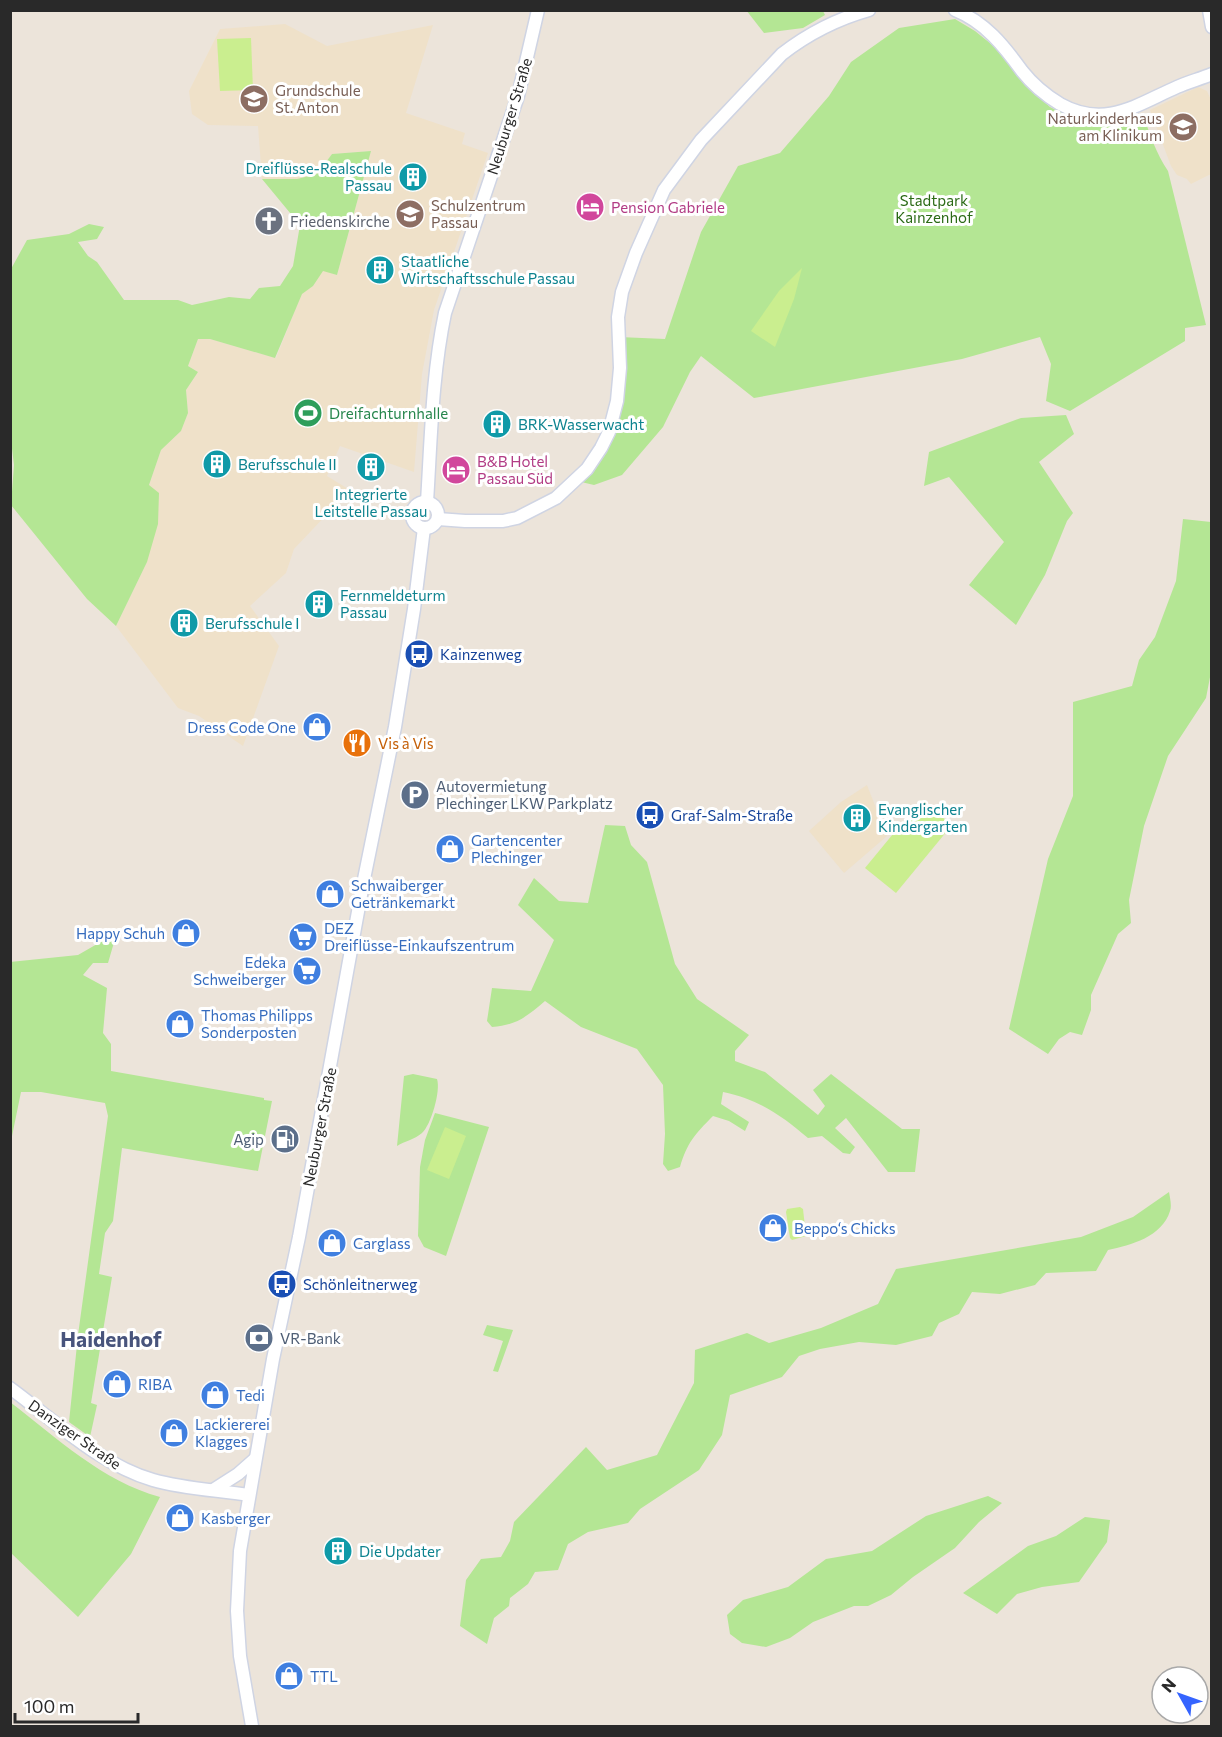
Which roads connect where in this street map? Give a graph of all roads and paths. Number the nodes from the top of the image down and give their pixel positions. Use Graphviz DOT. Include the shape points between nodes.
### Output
graph roads {
  1 [pos="538,10"];
  2 [pos="869,10"];
  3 [pos="955,10"];
  4 [pos="1209,10"];
  5 [pos="1212,27"];
  6 [pos="1212,74"];
  7 [pos="427,502"];
  8 [pos="438,519"];
  9 [pos="424,528"];
  10 [pos="10,1388"];
  11 [pos="255,1459"];
  12 [pos="213,1490"];
  13 [pos="249,1495"];
  14 [pos="252,1726"];
  1 -- 7 [label="street, Neuburger Straße" via="518,96 445,313"];
  2 -- 8 [label="street" via="815,31 782,54 701,140 664,190 622,292 616,402 609,432 587,469 566,491 517,518"];
  3 -- 6 [label="street" via="1000,42 1042,93 1085,114 1123,112"];
  4 -- 5 [label="street"];
  7 -- 8 [label="street" via="437,510"];
  7 -- 9 [label="street" via="417,506 412,516"];
  8 -- 9 [label="street" via="433,526"];
  9 -- 11 [label="street, Neuburger Straße" via="395,727"];
  10 -- 12 [label="street, Danziger Straße" via="129,1471 179,1486"];
  11 -- 12 [label="street"];
  11 -- 13 [label="street, Neuburger Straße"];
  12 -- 13 [label="street, Danziger Straße"];
  13 -- 14 [label="street, Neuburger Straße" via="240,1551 237,1611"];
}
